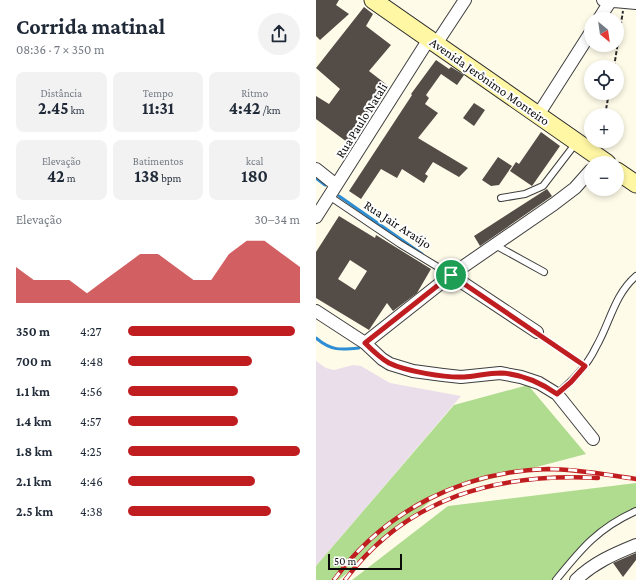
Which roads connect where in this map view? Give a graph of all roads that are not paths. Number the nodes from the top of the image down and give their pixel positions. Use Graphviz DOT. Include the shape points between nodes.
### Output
graph roads {
  1 [pos="373,0"];
  2 [pos="465,0"];
  3 [pos="608,0"];
  4 [pos="630,2"];
  5 [pos="602,12"];
  6 [pos="432,42"];
  7 [pos="584,43"];
  8 [pos="538,115"];
  9 [pos="577,141"];
  10 [pos="591,156"];
  11 [pos="316,169"];
  12 [pos="624,176"];
  13 [pos="584,178"];
  14 [pos="636,184"];
  15 [pos="336,185"];
  16 [pos="329,196"];
  17 [pos="501,198"];
  18 [pos="316,217"];
  19 [pos="495,244"];
  20 [pos="544,272"];
  21 [pos="451,275"];
  22 [pos="636,276"];
  23 [pos="316,311"];
  24 [pos="537,332"];
  25 [pos="365,343"];
  26 [pos="557,394"];
  27 [pos="593,439"];
  28 [pos="636,512"];
  29 [pos="636,545"];
  30 [pos="556,580"];
  31 [pos="576,580"];
  1 -- 6 [label="street, Avenida Jerônimo Monteiro"];
  2 -- 6 [label="street, Rua Paulo Natali"];
  3 -- 4 [label="street"];
  3 -- 5 [label="street"];
  6 -- 8 [label="street, Avenida Jerônimo Monteiro"];
  6 -- 15 [label="street, Rua Paulo Natali"];
  7 -- 8 [label="street"];
  8 -- 9 [label="street, Avenida Jerônimo Monteiro"];
  9 -- 10 [label="street, Avenida Jerônimo Monteiro"];
  9 -- 17 [label="lane" via="543,186 525,194"];
  11 -- 15 [label="street"];
  12 -- 14 [label="street"];
  13 -- 19 [label="street" via="554,204"];
  15 -- 16 [label="street, Rua Paulo Natali"];
  16 -- 18 [label="street, Rua Paulo Natali"];
  16 -- 21 [label="lane, Rua Jair Araújo"];
  19 -- 20 [label="lane"];
  19 -- 21 [label="street"];
  21 -- 24 [label="street"];
  21 -- 25 [label="street"];
  22 -- 26 [label="lane" via="618,298 601,338 585,366"];
  23 -- 25 [label="street"];
  25 -- 26 [label="street" via="390,364 413,371 461,377 500,373 539,383"];
  26 -- 27 [label="street"];
  28 -- 30 [label="lane" via="621,518 584,546"];
  29 -- 31 [label="street" via="597,563"];
}
